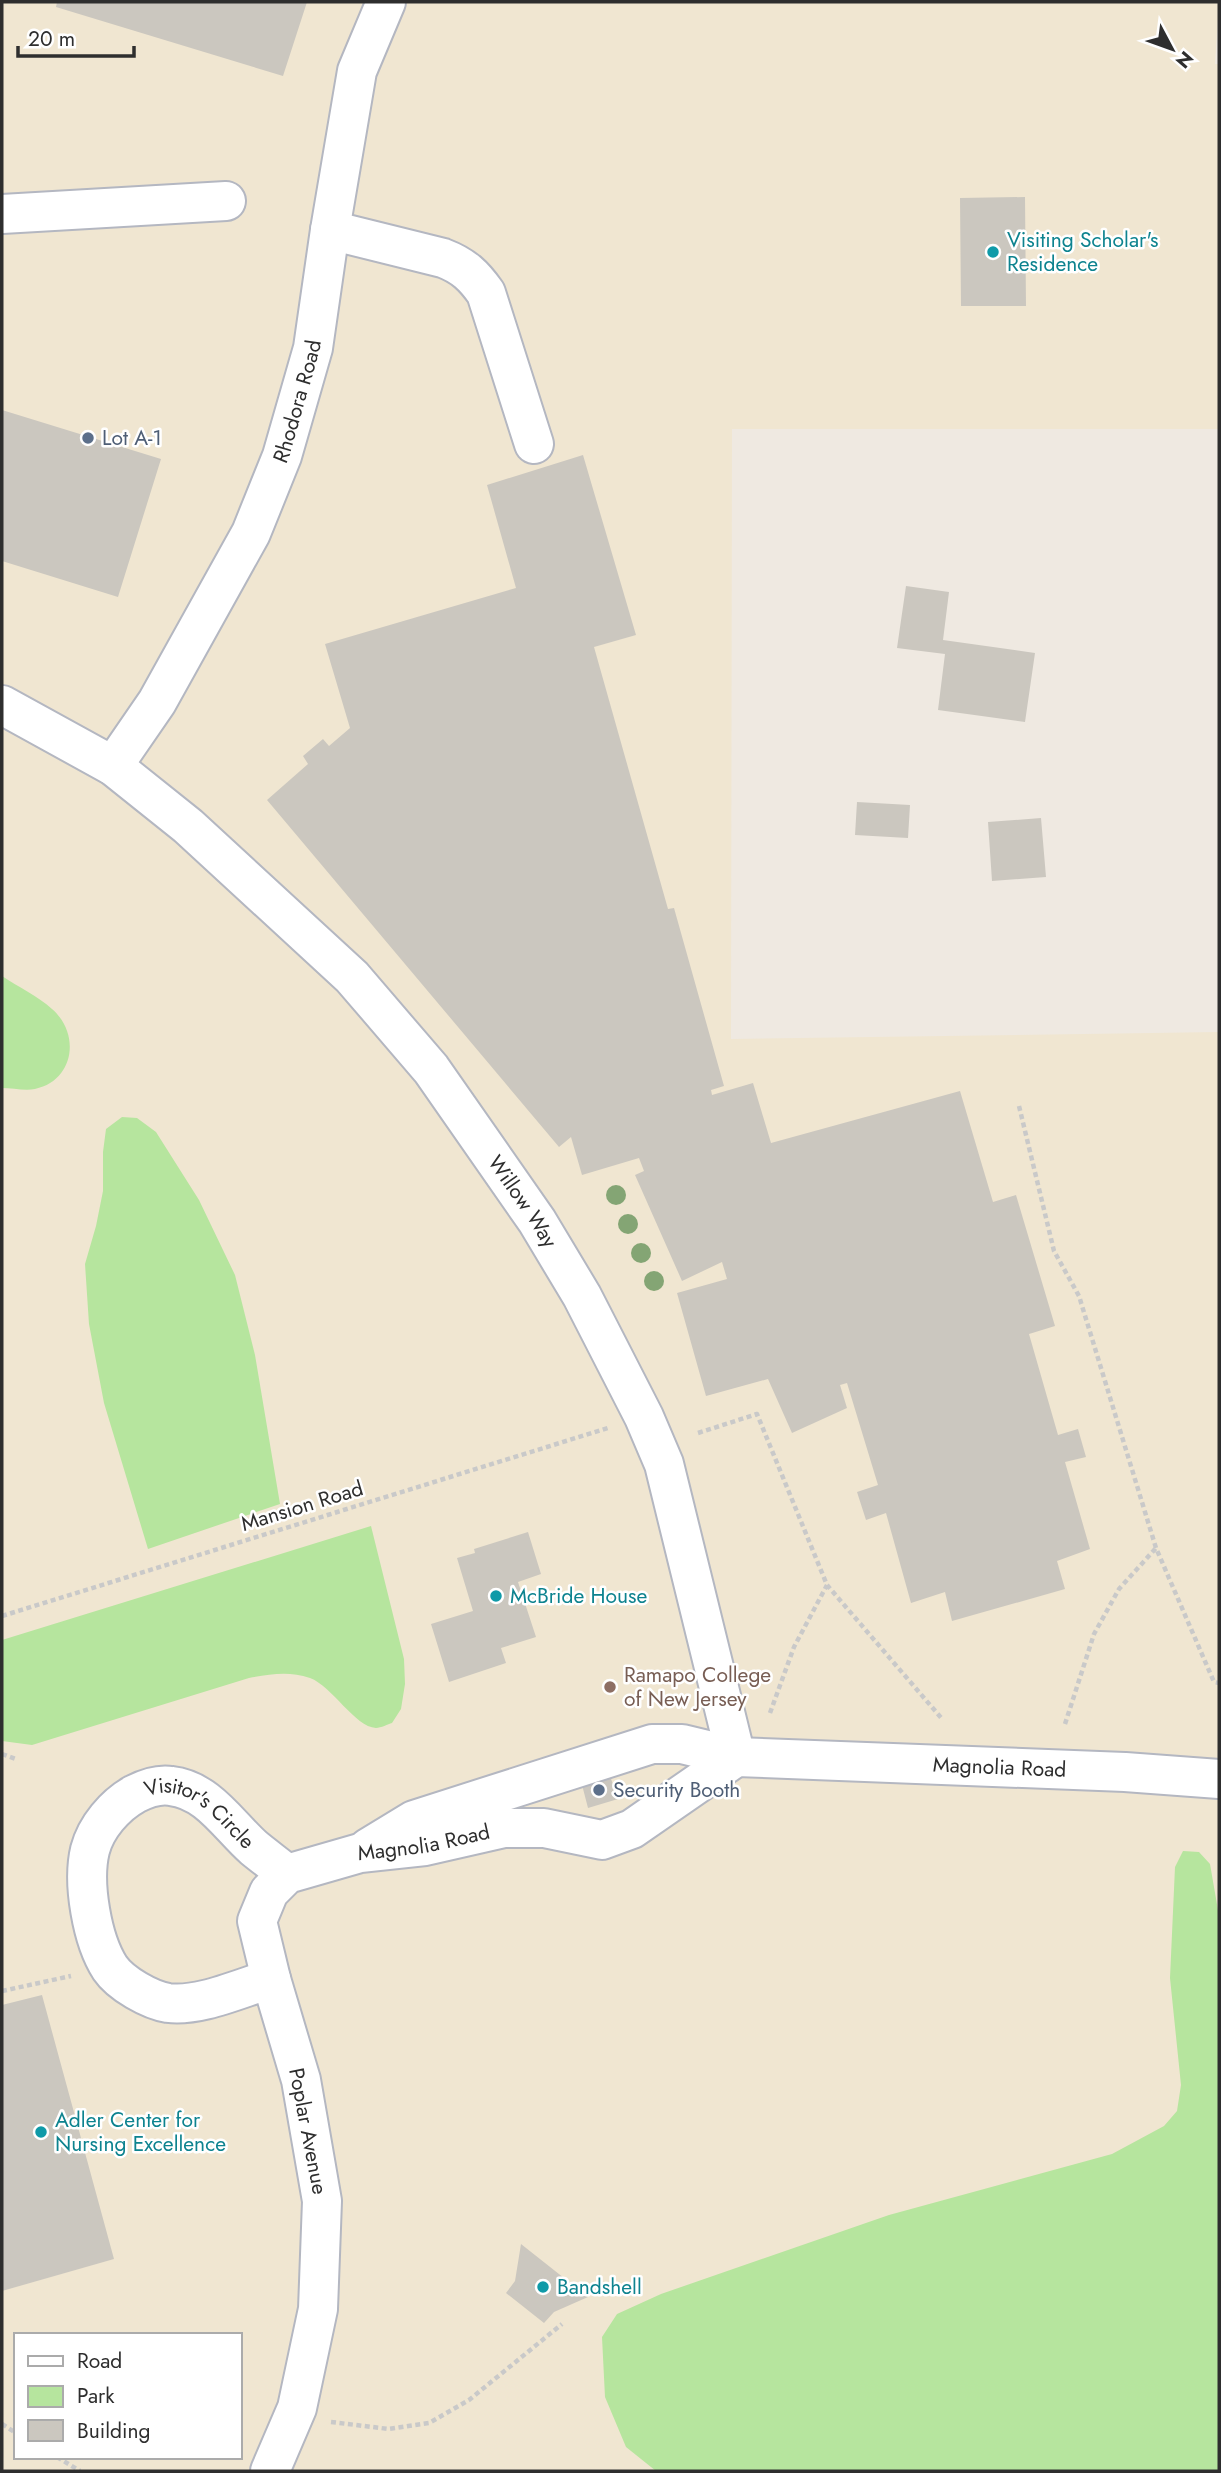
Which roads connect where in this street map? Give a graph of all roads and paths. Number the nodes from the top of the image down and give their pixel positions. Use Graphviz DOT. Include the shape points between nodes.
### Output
graph roads {
  1 [pos="386,2"];
  2 [pos="226,201"];
  3 [pos="2,214"];
  4 [pos="330,230"];
  5 [pos="534,444"];
  6 [pos="2,705"];
  7 [pos="113,766"];
  8 [pos="1019,1106"];
  9 [pos="612,1427"];
  10 [pos="698,1433"];
  11 [pos="1156,1548"];
  12 [pos="827,1585"];
  13 [pos="2,1616"];
  14 [pos="1219,1683"];
  15 [pos="770,1713"];
  16 [pos="943,1720"];
  17 [pos="1065,1724"];
  18 [pos="2,1754"];
  19 [pos="736,1757"];
  20 [pos="16,1759"];
  21 [pos="1219,1779"];
  22 [pos="360,1853"];
  23 [pos="287,1874"];
  24 [pos="71,1976"];
  25 [pos="271,1979"];
  26 [pos="2,1991"];
  27 [pos="562,2324"];
  28 [pos="297,2408"];
  29 [pos="60,2459"];
  30 [pos="80,2471"];
  31 [pos="270,2471"];
  1 -- 4 [label="street, Rhodora Road" via="357,71"];
  2 -- 3 [label="street"];
  4 -- 5 [label="street" via="443,258 472,274 486,293"];
  4 -- 7 [label="street, Rhodora Road" via="313,348 282,456 251,533 157,702"];
  6 -- 7 [label="street, Willow Way"];
  7 -- 19 [label="street, Willow Way" via="188,826 352,977 431,1069 537,1221 582,1296 664,1465"];
  8 -- 11 [label="path" via="1054,1251 1079,1296"];
  9 -- 13 [label="path, Mansion Road"];
  10 -- 12 [label="path" via="757,1414"];
  11 -- 14 [label="path" via="1214,1682"];
  11 -- 17 [label="path" via="1119,1589 1094,1634"];
  12 -- 15 [label="path" via="794,1647"];
  12 -- 16 [label="path"];
  18 -- 20 [label="path"];
  19 -- 21 [label="street, Magnolia Road"];
  19 -- 22 [label="street, Magnolia Road" via="682,1744 652,1744 414,1820"];
  19 -- 22 [label="street, Magnolia Road" via="632,1829 602,1840 544,1828 505,1828 425,1846"];
  22 -- 23 [label="street"];
  23 -- 25 [label="street, Poplar Avenue" via="269,1892 257,1921"];
  23 -- 25 [label="street, Visitor's Circle" via="197,1794 171,1786 146,1788 122,1801 90,1849 87,1882 94,1929 111,1969 137,1992 167,2003 193,2003"];
  24 -- 26 [label="path"];
  25 -- 28 [label="street, Poplar Avenue" via="301,2080 322,2201 318,2309"];
  27 -- 28 [label="path" via="469,2400 429,2423 389,2429 324,2421"];
  28 -- 31 [label="street, Poplar Avenue"];
  29 -- 30 [label="path"];
}
